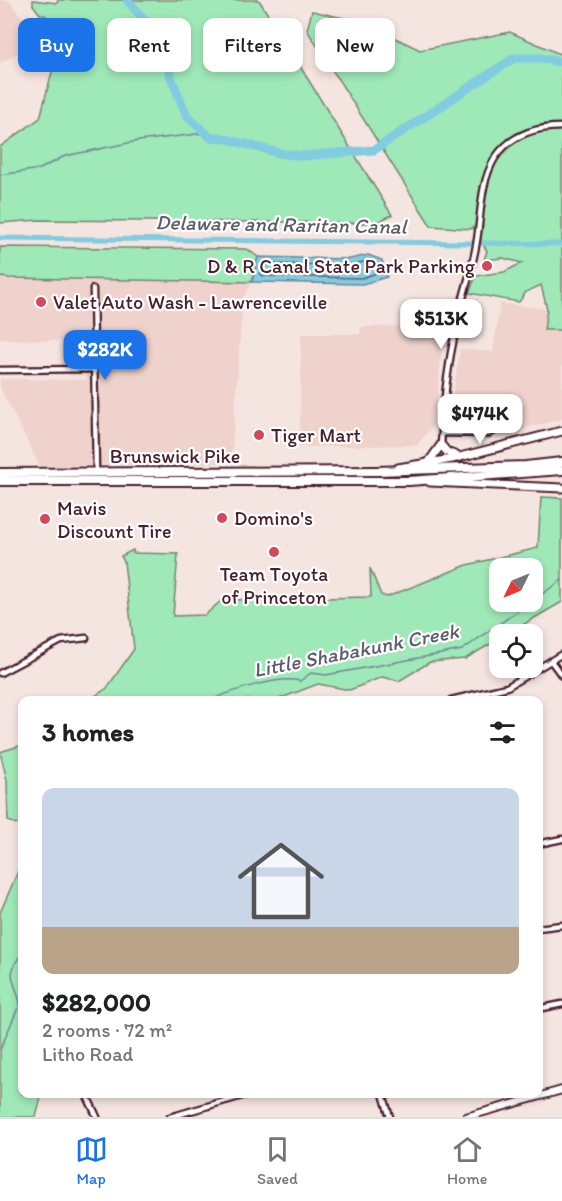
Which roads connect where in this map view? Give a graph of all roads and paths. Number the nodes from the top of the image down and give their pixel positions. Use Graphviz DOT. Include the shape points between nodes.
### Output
graph roads {
  1 [pos="562,127"];
  2 [pos="93,289"];
  3 [pos="94,369"];
  4 [pos="0,370"];
  5 [pos="510,423"];
  6 [pos="562,431"];
  7 [pos="442,433"];
  8 [pos="441,445"];
  9 [pos="460,457"];
  10 [pos="562,462"];
  11 [pos="428,463"];
  12 [pos="562,470"];
  13 [pos="376,471"];
  14 [pos="0,473"];
  15 [pos="96,473"];
  16 [pos="0,481"];
  17 [pos="410,481"];
  18 [pos="562,488"];
  19 [pos="86,638"];
  20 [pos="562,654"];
  21 [pos="551,661"];
  22 [pos="0,673"];
  23 [pos="562,676"];
  24 [pos="473,696"];
  25 [pos="562,839"];
  26 [pos="543,843"];
  27 [pos="562,925"];
  28 [pos="543,927"];
  29 [pos="562,1004"];
  30 [pos="543,1008"];
  31 [pos="562,1090"];
  32 [pos="543,1095"];
  33 [pos="88,1098"];
  34 [pos="234,1098"];
  35 [pos="384,1098"];
  36 [pos="534,1098"];
  37 [pos="227,1100"];
  38 [pos="97,1117"];
  39 [pos="170,1117"];
  40 [pos="390,1117"];
  41 [pos="466,1117"];
  1 -- 7 [label="street" via="524,133 499,152 486,180 476,250 456,326"];
  2 -- 3 [label="street"];
  3 -- 4 [label="street"];
  3 -- 15 [label="street"];
  5 -- 7 [label="street" via="488,434"];
  6 -- 9 [label="main road, Brunswick Pike"];
  7 -- 8 [label="street"];
  8 -- 9 [label="main road"];
  8 -- 11 [label="main road"];
  9 -- 11 [label="main road, Brunswick Pike"];
  10 -- 13 [label="highway"];
  11 -- 13 [label="main road, Brunswick Pike"];
  12 -- 17 [label="highway"];
  13 -- 15 [label="highway, Brunswick Pike"];
  14 -- 15 [label="highway, Brunswick Pike"];
  16 -- 17 [label="highway, Brunswick Pike"];
  17 -- 18 [label="main road, Brunswick Pike"];
  19 -- 22 [label="street" via="62,641"];
  20 -- 21 [label="street"];
  21 -- 23 [label="street"];
  21 -- 24 [label="street" via="507,687"];
  25 -- 26 [label="street"];
  27 -- 28 [label="street"];
  29 -- 30 [label="street"];
  31 -- 32 [label="main road"];
  33 -- 38 [label="street"];
  34 -- 37 [label="street"];
  35 -- 40 [label="street"];
  36 -- 41 [label="main road"];
  37 -- 39 [label="street"];
}
